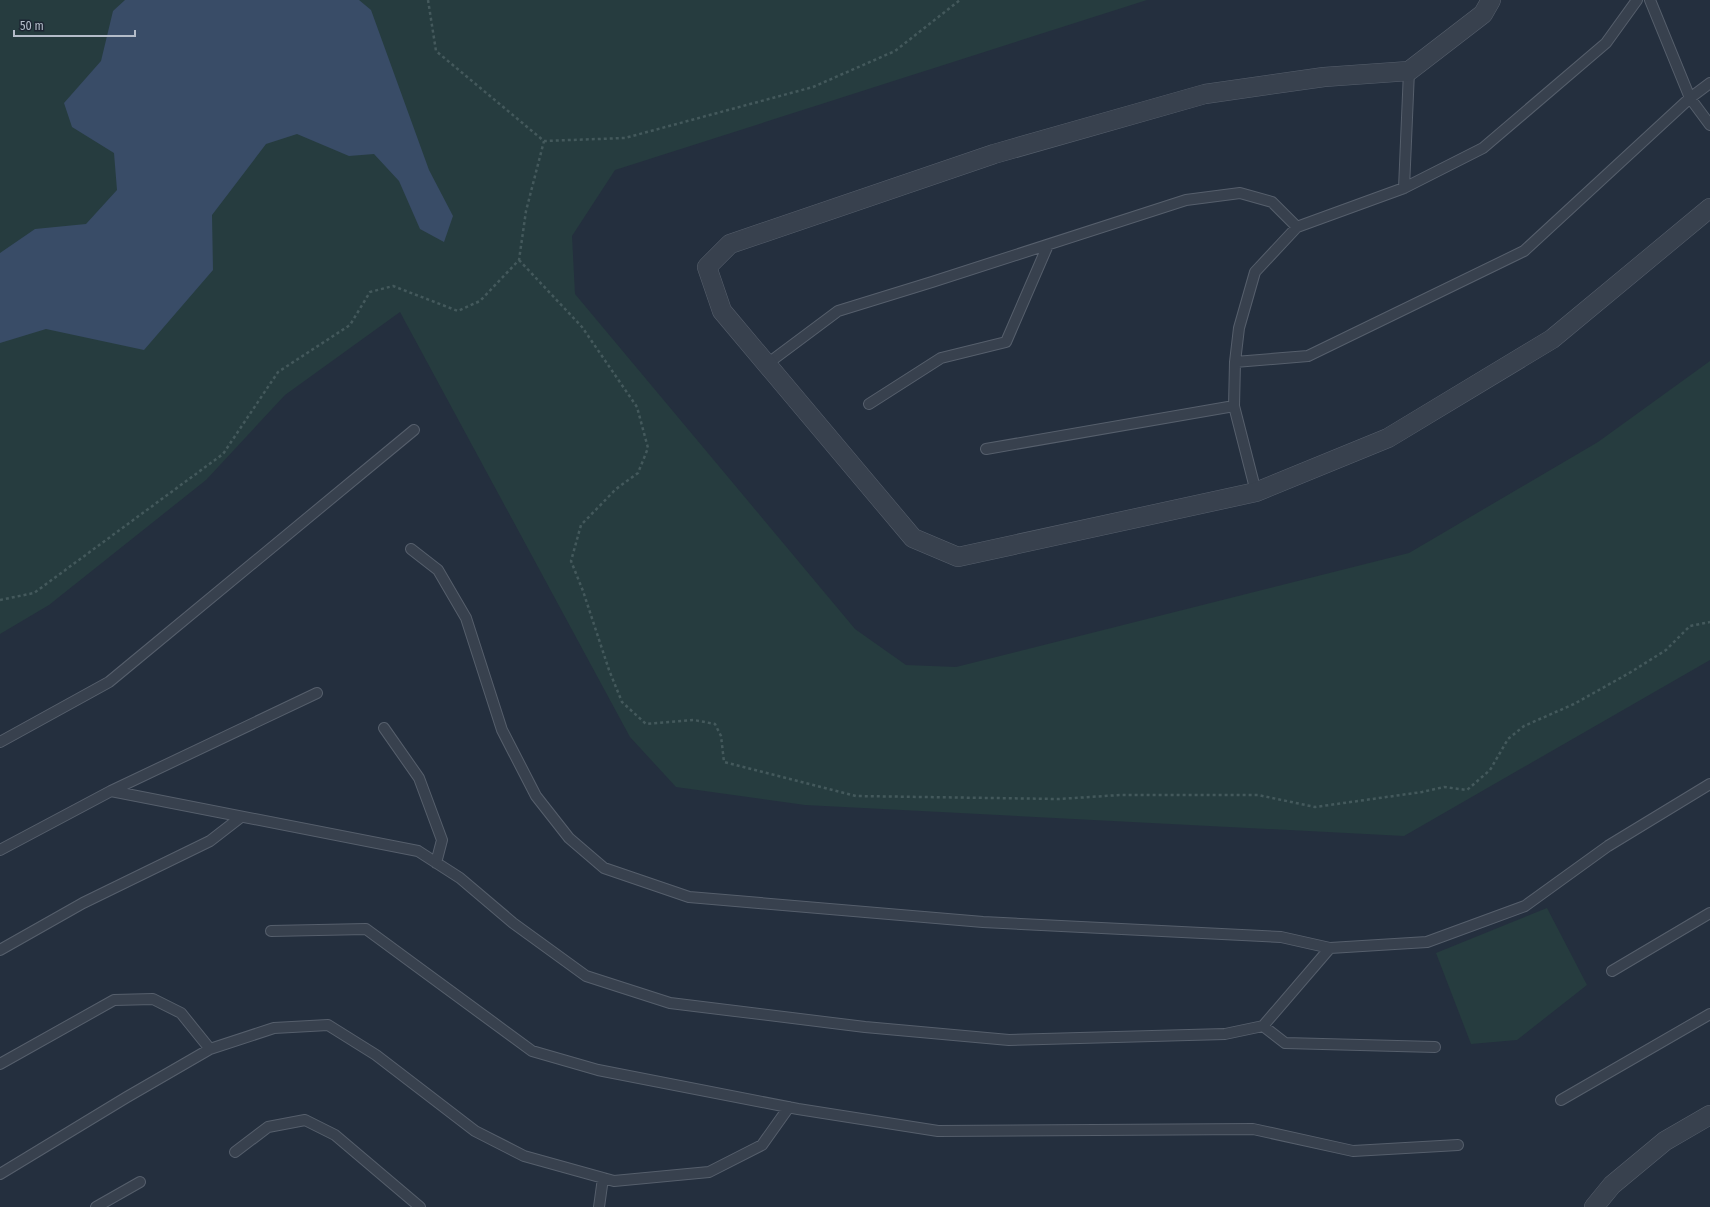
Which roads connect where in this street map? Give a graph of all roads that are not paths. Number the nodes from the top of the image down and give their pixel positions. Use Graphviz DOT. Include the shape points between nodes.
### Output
graph roads {
  1 [pos="1491,0"];
  2 [pos="1637,0"];
  3 [pos="1650,0"];
  4 [pos="1409,71"];
  5 [pos="1710,83"];
  6 [pos="1690,98"];
  7 [pos="1710,125"];
  8 [pos="1404,188"];
  9 [pos="1710,208"];
  10 [pos="1297,227"];
  11 [pos="1048,245"];
  12 [pos="1236,362"];
  13 [pos="767,364"];
  14 [pos="869,404"];
  15 [pos="1234,406"];
  16 [pos="414,430"];
  17 [pos="986,449"];
  18 [pos="1256,492"];
  19 [pos="411,549"];
  20 [pos="317,693"];
  21 [pos="384,728"];
  22 [pos="0,742"];
  23 [pos="1710,784"];
  24 [pos="111,790"];
  25 [pos="241,816"];
  26 [pos="0,850"];
  27 [pos="436,863"];
  28 [pos="1710,913"];
  29 [pos="271,931"];
  30 [pos="1330,948"];
  31 [pos="0,950"];
  32 [pos="1612,971"];
  33 [pos="1710,1014"];
  34 [pos="1263,1026"];
  35 [pos="1435,1047"];
  36 [pos="210,1049"];
  37 [pos="0,1064"];
  38 [pos="1561,1100"];
  39 [pos="789,1107"];
  40 [pos="1710,1115"];
  41 [pos="1458,1145"];
  42 [pos="235,1152"];
  43 [pos="0,1174"];
  44 [pos="603,1178"];
  45 [pos="140,1182"];
  46 [pos="96,1207"];
  47 [pos="420,1207"];
  48 [pos="599,1207"];
  49 [pos="1594,1207"];
  1 -- 4 [label="street" via="1483,14"];
  2 -- 8 [label="lane" via="1606,43 1483,148"];
  3 -- 6 [label="lane"];
  4 -- 8 [label="lane"];
  4 -- 13 [label="street" via="1324,77 1205,94 994,154 730,244 707,267 722,311"];
  5 -- 6 [label="lane"];
  6 -- 7 [label="lane"];
  6 -- 12 [label="lane" via="1524,251 1308,356"];
  8 -- 10 [label="lane"];
  9 -- 18 [label="street" via="1552,339 1388,438"];
  10 -- 11 [label="lane" via="1272,202 1240,193 1186,200"];
  10 -- 12 [label="lane" via="1255,272 1239,328"];
  11 -- 13 [label="lane" via="838,311"];
  11 -- 14 [label="lane" via="1006,342 941,358"];
  12 -- 15 [label="lane"];
  13 -- 18 [label="street" via="913,538 958,557"];
  15 -- 17 [label="lane"];
  15 -- 18 [label="lane"];
  16 -- 22 [label="lane" via="109,682"];
  19 -- 30 [label="lane" via="438,570 466,618 502,730 536,796 569,838 604,868 689,897 983,922 1281,937"];
  20 -- 24 [label="lane"];
  21 -- 27 [label="lane" via="419,778 442,840"];
  23 -- 30 [label="lane" via="1608,846 1525,906 1427,942"];
  24 -- 25 [label="lane"];
  24 -- 26 [label="lane"];
  25 -- 27 [label="lane" via="418,852"];
  25 -- 31 [label="lane" via="210,841 83,904"];
  27 -- 34 [label="lane" via="460,878 512,923 586,976 670,1003 865,1027 1009,1040 1226,1034"];
  28 -- 32 [label="lane"];
  29 -- 39 [label="lane" via="366,928 532,1051 598,1070"];
  30 -- 34 [label="lane"];
  33 -- 38 [label="lane"];
  34 -- 35 [label="lane" via="1285,1043"];
  36 -- 37 [label="lane" via="181,1013 153,999 114,1000"];
  36 -- 43 [label="lane"];
  36 -- 44 [label="lane" via="274,1028 328,1025 376,1055 474,1131 524,1156"];
  39 -- 41 [label="lane" via="938,1131 1254,1129 1353,1152"];
  39 -- 44 [label="lane" via="762,1144 709,1172 614,1181"];
  40 -- 49 [label="street" via="1665,1141 1612,1185"];
  42 -- 47 [label="lane" via="268,1127 305,1120 335,1134"];
  44 -- 48 [label="lane"];
  45 -- 46 [label="lane"];
}
